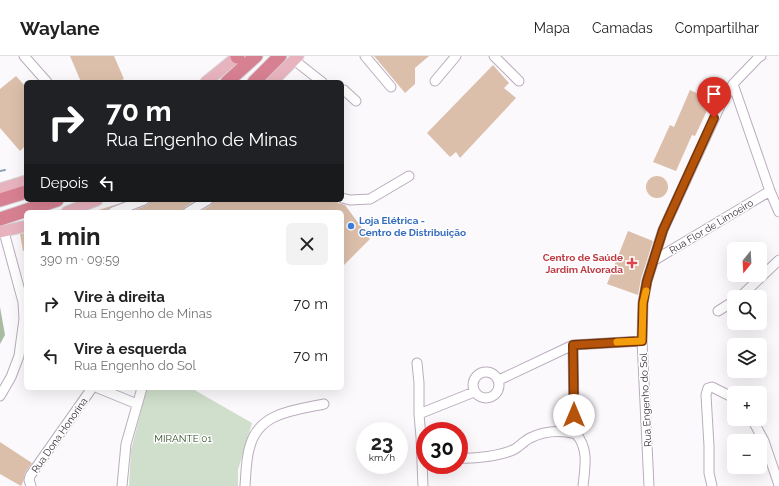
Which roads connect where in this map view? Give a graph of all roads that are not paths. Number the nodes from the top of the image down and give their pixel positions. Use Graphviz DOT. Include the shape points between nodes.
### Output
graph roads {
  1 [pos="24,56"];
  2 [pos="238,56"];
  3 [pos="256,56"];
  4 [pos="280,56"];
  5 [pos="365,56"];
  6 [pos="456,56"];
  7 [pos="494,56"];
  8 [pos="761,56"];
  9 [pos="296,58"];
  10 [pos="45,80"];
  11 [pos="208,80"];
  12 [pos="229,80"];
  13 [pos="256,80"];
  14 [pos="274,80"];
  15 [pos="320,80"];
  16 [pos="435,81"];
  17 [pos="519,81"];
  18 [pos="733,84"];
  19 [pos="391,87"];
  20 [pos="344,90"];
  21 [pos="356,101"];
  22 [pos="409,176"];
  23 [pos="24,182"];
  24 [pos="0,189"];
  25 [pos="770,191"];
  26 [pos="24,193"];
  27 [pos="344,198"];
  28 [pos="0,200"];
  29 [pos="51,202"];
  30 [pos="92,202"];
  31 [pos="139,202"];
  32 [pos="205,202"];
  33 [pos="24,210"];
  34 [pos="25,210"];
  35 [pos="72,210"];
  36 [pos="118,210"];
  37 [pos="191,210"];
  38 [pos="779,212"];
  39 [pos="0,218"];
  40 [pos="24,226"];
  41 [pos="2,232"];
  42 [pos="779,260"];
  43 [pos="653,261"];
  44 [pos="747,290"];
  45 [pos="24,299"];
  46 [pos="727,305"];
  47 [pos="718,311"];
  48 [pos="24,319"];
  49 [pos="642,341"];
  50 [pos="573,345"];
  51 [pos="23,358"];
  52 [pos="417,363"];
  53 [pos="499,380"];
  54 [pos="91,390"];
  55 [pos="103,390"];
  56 [pos="141,390"];
  57 [pos="474,392"];
  58 [pos="727,394"];
  59 [pos="0,396"];
  60 [pos="137,404"];
  61 [pos="324,404"];
  62 [pos="419,414"];
  63 [pos="420,422"];
  64 [pos="756,426"];
  65 [pos="576,434"];
  66 [pos="468,459"];
  67 [pos="423,474"];
  68 [pos="30,485"];
  69 [pos="779,485"];
  70 [pos="122,486"];
  71 [pos="246,486"];
  72 [pos="423,486"];
  73 [pos="582,486"];
  74 [pos="650,486"];
  75 [pos="712,486"];
  1 -- 10 [label="street"];
  2 -- 11 [label="main road"];
  3 -- 12 [label="highway"];
  4 -- 13 [label="highway"];
  5 -- 19 [label="street"];
  6 -- 16 [label="street"];
  7 -- 17 [label="street"];
  8 -- 18 [label="street, Rua Engenho do Sol"];
  9 -- 14 [label="main road"];
  9 -- 15 [label="street"];
  18 -- 25 [label="street"];
  18 -- 43 [label="street, Rua Engenho do Sol" via="721,104 663,230"];
  20 -- 21 [label="street"];
  22 -- 27 [label="street" via="370,198"];
  23 -- 24 [label="main road"];
  25 -- 38 [label="street"];
  25 -- 43 [label="street, Rua Flor de Limoeiro"];
  26 -- 28 [label="highway"];
  29 -- 34 [label="highway"];
  30 -- 35 [label="main road"];
  31 -- 36 [label="street"];
  32 -- 37 [label="street"];
  33 -- 39 [label="highway"];
  40 -- 41 [label="main road"];
  41 -- 45 [label="street"];
  42 -- 44 [label="street"];
  43 -- 49 [label="street, Rua Engenho do Sol" via="643,303"];
  46 -- 47 [label="street"];
  48 -- 51 [label="street"];
  49 -- 50 [label="street"];
  49 -- 74 [label="street, Rua Engenho do Sol"];
  50 -- 53 [label="street"];
  50 -- 65 [label="street"];
  51 -- 59 [label="street"];
  52 -- 62 [label="street"];
  53 -- 57 [label="street" via="498,393 490,398 481,398"];
  53 -- 57 [label="street" via="492,373 482,373 475,378"];
  54 -- 68 [label="street, Rua Dona Honorina" via="30,476"];
  55 -- 60 [label="street"];
  56 -- 60 [label="street"];
  57 -- 62 [label="street"];
  58 -- 75 [label="street" via="712,387 706,390 709,473"];
  60 -- 70 [label="street" via="126,444"];
  61 -- 71 [label="street" via="271,418 258,429 250,445"];
  62 -- 63 [label="street"];
  64 -- 69 [label="street" via="764,441"];
  65 -- 66 [label="street" via="544,433 529,438 514,450"];
  65 -- 73 [label="street" via="581,439 586,460"];
  67 -- 72 [label="street"];
}
